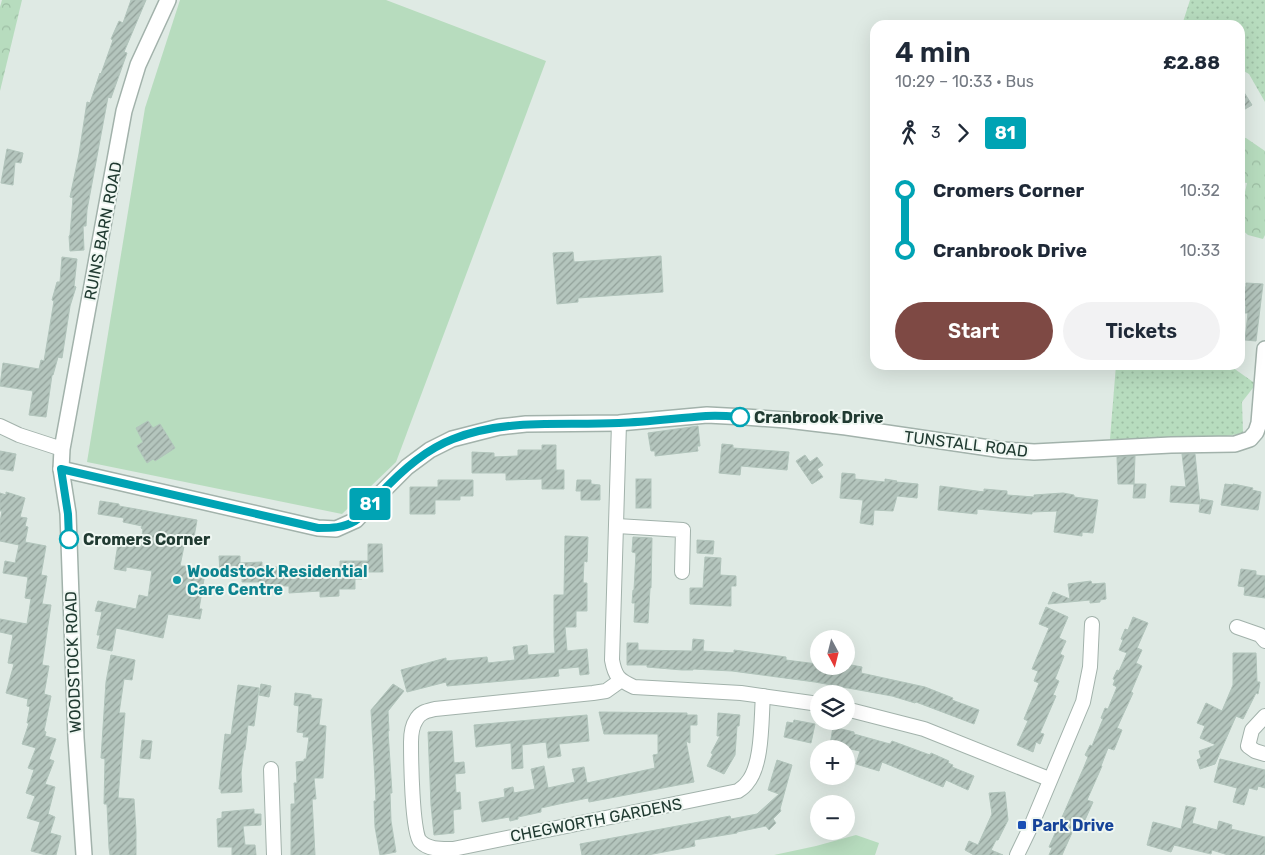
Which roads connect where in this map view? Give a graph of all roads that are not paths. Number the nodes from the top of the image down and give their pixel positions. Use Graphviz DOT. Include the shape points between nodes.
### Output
graph roads {
  1 [pos="168,0"];
  2 [pos="1265,350"];
  3 [pos="619,423"];
  4 [pos="0,426"];
  5 [pos="62,449"];
  6 [pos="61,469"];
  7 [pos="617,526"];
  8 [pos="682,572"];
  9 [pos="1092,624"];
  10 [pos="1237,626"];
  11 [pos="1265,641"];
  12 [pos="620,681"];
  13 [pos="763,696"];
  14 [pos="810,703"];
  15 [pos="855,711"];
  16 [pos="1265,716"];
  17 [pos="1265,754"];
  18 [pos="271,769"];
  19 [pos="1049,779"];
  20 [pos="84,855"];
  21 [pos="274,855"];
  22 [pos="1017,855"];
  1 -- 5 [label="street, RUINS BARN ROAD" via="138,65 124,111"];
  2 -- 3 [label="street, TUNSTALL ROAD" via="1256,432 1250,439 1235,444 1034,452 745,417 707,415"];
  3 -- 6 [label="street, TUNSTALL ROAD" via="499,426 452,439 430,450 408,467 356,520 336,528 318,528"];
  3 -- 7 [label="street"];
  4 -- 5 [label="street"];
  5 -- 6 [label="street, RUINS BARN ROAD"];
  6 -- 20 [label="street, WOODSTOCK ROAD" via="68,514"];
  7 -- 8 [label="street" via="683,530"];
  7 -- 12 [label="street" via="612,660"];
  9 -- 19 [label="street" via="1090,667 1083,702"];
  10 -- 11 [label="street"];
  12 -- 13 [label="street" via="634,687"];
  12 -- 13 [label="street, CHEGWORTH GARDENS" via="606,691 435,709 416,718 411,742 416,836 420,842 437,849 452,849 738,791 748,783 757,759"];
  13 -- 14 [label="street"];
  15 -- 19 [label="street" via="924,729"];
  16 -- 17 [label="street" via="1252,730 1248,746"];
  18 -- 21 [label="street"];
  19 -- 22 [label="street"];
}
